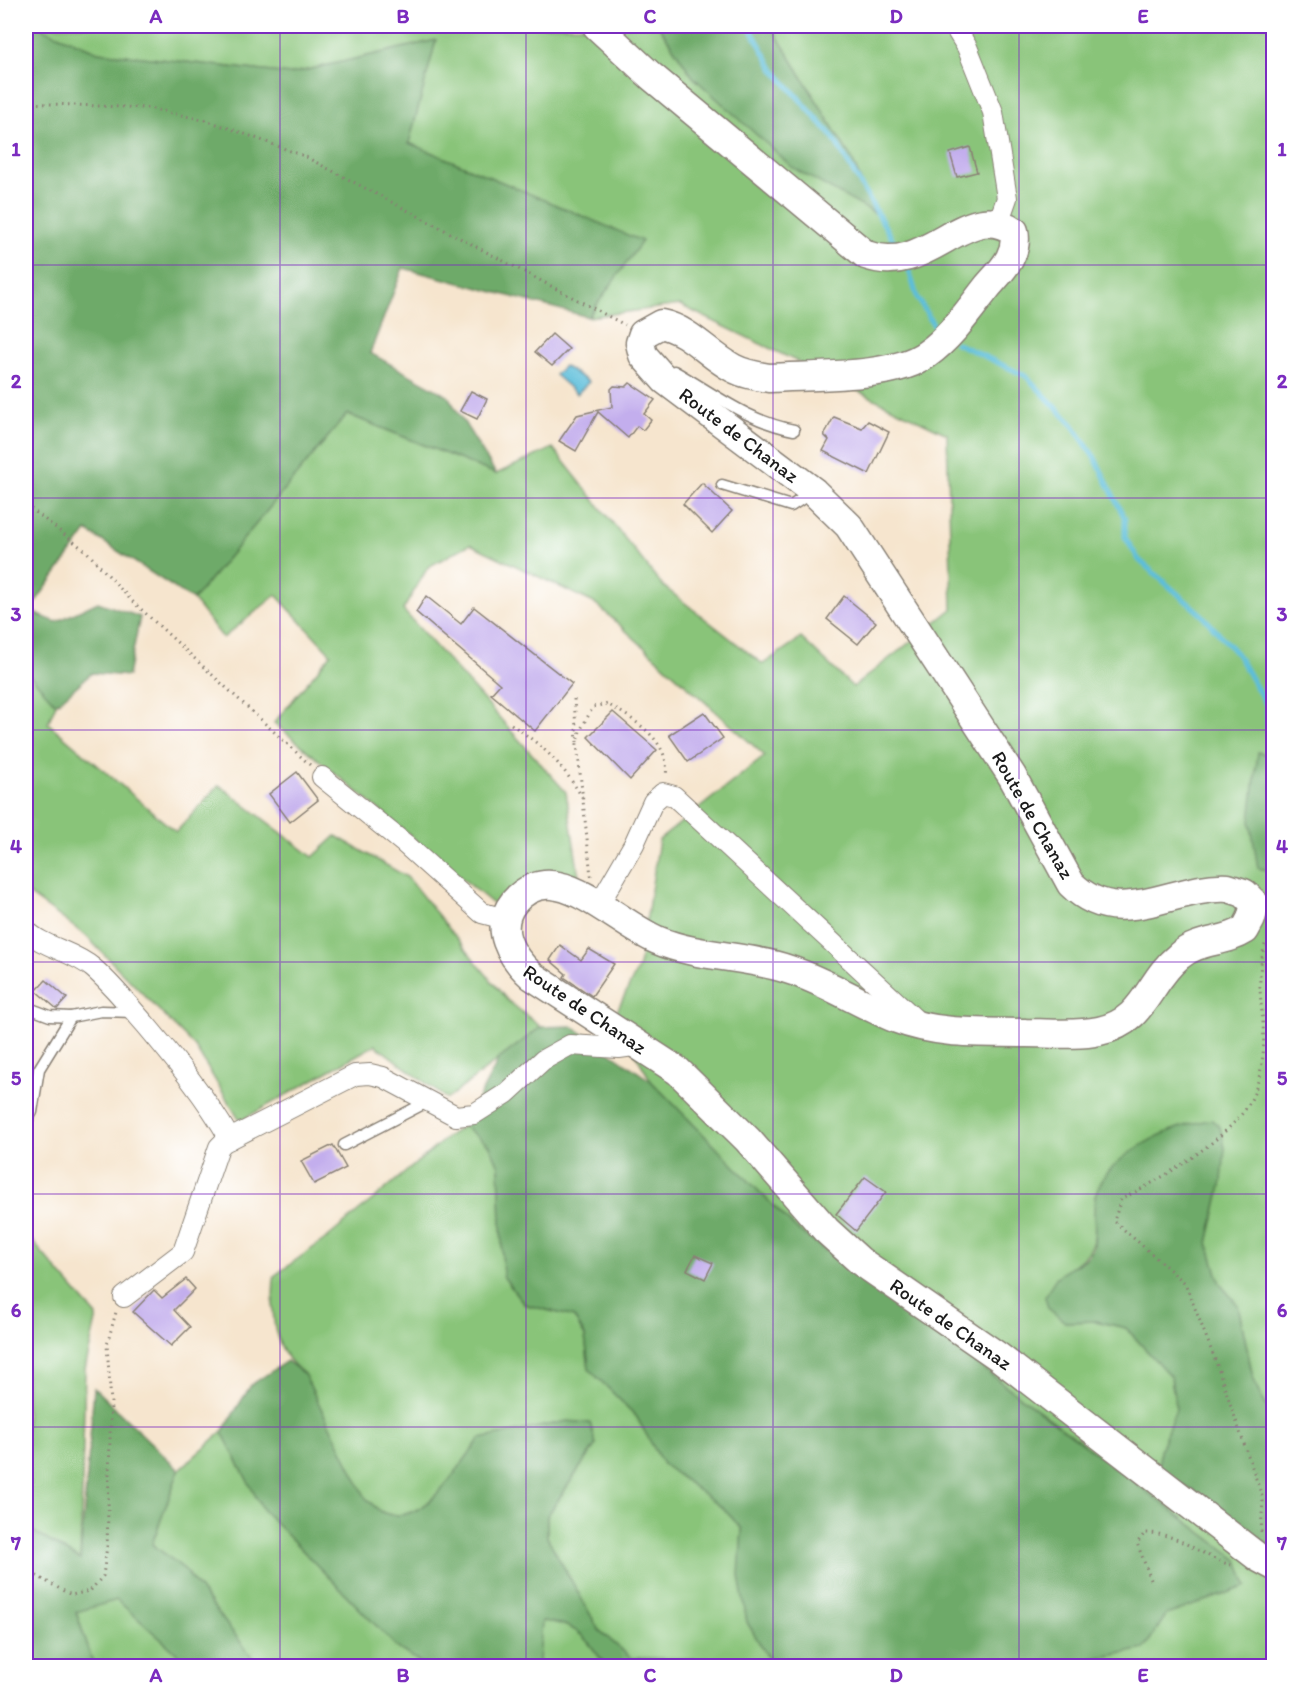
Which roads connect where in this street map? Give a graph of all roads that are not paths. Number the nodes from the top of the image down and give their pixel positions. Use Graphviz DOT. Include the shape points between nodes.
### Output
graph roads {
  1 [pos="597,26"];
  2 [pos="954,26"];
  3 [pos="990,220"];
  4 [pos="650,365"];
  5 [pos="794,430"];
  6 [pos="722,485"];
  7 [pos="814,492"];
  8 [pos="322,777"];
  9 [pos="596,905"];
  10 [pos="505,919"];
  11 [pos="26,930"];
  12 [pos="26,1007"];
  13 [pos="134,1012"];
  14 [pos="71,1017"];
  15 [pos="924,1028"];
  16 [pos="640,1045"];
  17 [pos="429,1101"];
  18 [pos="26,1123"];
  19 [pos="230,1139"];
  20 [pos="344,1145"];
  21 [pos="124,1298"];
  22 [pos="1255,1563"];
  1 -- 3 [label="street" via="627,56 866,255 882,261 898,260"];
  2 -- 3 [label="street" via="967,47 993,112 1007,198 1001,215"];
  3 -- 4 [label="street" via="1014,231 1016,240 1009,261 955,327 927,354 896,368 769,378 735,369 675,327 661,324 643,334 640,343"];
  4 -- 5 [label="lane" via="670,369 772,426"];
  4 -- 7 [label="street, Route de Chanaz"];
  6 -- 7 [label="lane" via="791,506"];
  7 -- 15 [label="street, Route de Chanaz" via="849,526 950,678 1012,776 1071,884 1091,900 1111,907 1228,888 1244,893 1255,904 1245,930 1192,946 1178,956 1142,1006 1124,1022 1109,1028 1058,1034"];
  8 -- 10 [label="street" via="482,913"];
  9 -- 10 [label="street, Route de Chanaz" via="559,886 535,886 517,898"];
  9 -- 15 [label="street, Route de Chanaz" via="658,941 791,970"];
  9 -- 15 [label="street" via="634,844 653,802 663,793 674,796"];
  10 -- 16 [label="street, Route de Chanaz" via="515,961 546,986"];
  11 -- 13 [label="street" via="93,968"];
  12 -- 14 [label="lane" via="50,1016"];
  13 -- 14 [label="lane" via="101,1011"];
  13 -- 19 [label="street" via="204,1095"];
  14 -- 18 [label="lane" via="39,1069 32,1112"];
  16 -- 17 [label="street" via="570,1045 543,1060 507,1093 474,1114 456,1116"];
  16 -- 22 [label="street, Route de Chanaz" via="702,1093 826,1230 860,1261 1008,1364"];
  17 -- 19 [label="street" via="383,1077 356,1075"];
  17 -- 20 [label="lane"];
  19 -- 21 [label="street" via="219,1147 183,1252"];
}
